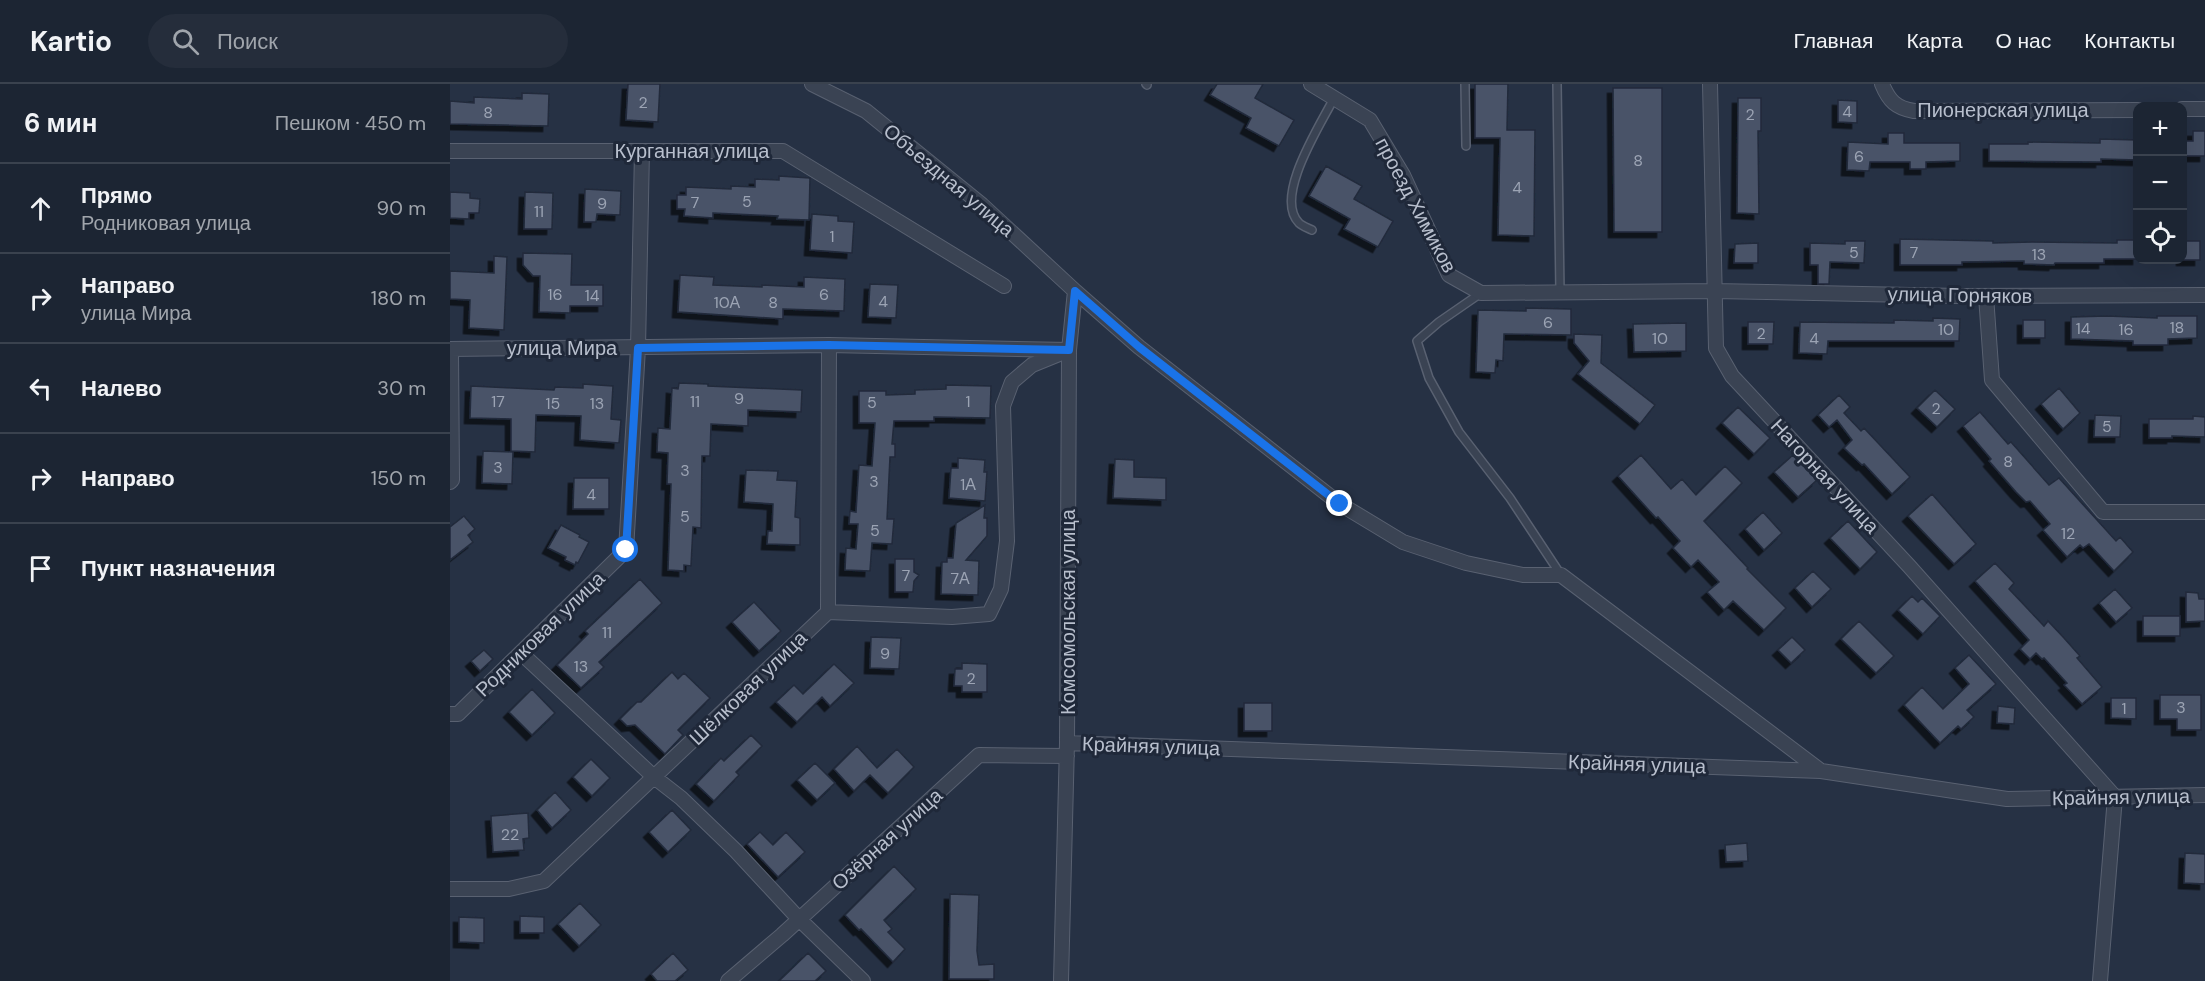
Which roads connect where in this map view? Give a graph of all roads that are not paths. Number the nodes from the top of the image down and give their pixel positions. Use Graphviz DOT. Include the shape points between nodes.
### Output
graph roads {
  1 [pos="812,84"];
  2 [pos="1311,84"];
  3 [pos="1465,84"];
  4 [pos="1557,84"];
  5 [pos="1710,84"];
  6 [pos="1882,84"];
  7 [pos="1334,98"];
  8 [pos="2187,109"];
  9 [pos="2205,109"];
  10 [pos="2133,110"];
  11 [pos="1466,146"];
  12 [pos="450,151"];
  13 [pos="642,151"];
  14 [pos="1312,230"];
  15 [pos="1004,286"];
  16 [pos="1075,291"];
  17 [pos="1714,291"];
  18 [pos="1560,292"];
  19 [pos="1481,293"];
  20 [pos="2205,295"];
  21 [pos="1986,296"];
  22 [pos="829,345"];
  23 [pos="638,348"];
  24 [pos="450,349"];
  25 [pos="1069,350"];
  26 [pos="450,482"];
  27 [pos="2205,512"];
  28 [pos="1561,575"];
  29 [pos="828,612"];
  30 [pos="521,653"];
  31 [pos="450,714"];
  32 [pos="1067,749"];
  33 [pos="1821,771"];
  34 [pos="654,777"];
  35 [pos="2205,795"];
  36 [pos="2115,797"];
  37 [pos="450,888"];
  38 [pos="799,919"];
  39 [pos="728,981"];
  40 [pos="862,981"];
  41 [pos="1061,981"];
  42 [pos="2100,981"];
  1 -- 16 [label="street, Объездная улица" via="866,111 982,205"];
  2 -- 7 [label="street, проезд Химиков"];
  3 -- 11 [label="lane"];
  4 -- 18 [label="lane"];
  5 -- 17 [label="street, Нагорная улица"];
  6 -- 10 [label="street, Пионерская улица" via="1893,104 1914,111"];
  7 -- 14 [label="lane" via="1298,169 1293,193 1292,208 1299,224"];
  7 -- 19 [label="street, проезд Химиков" via="1370,120 1403,176 1449,275"];
  8 -- 9 [label="street"];
  12 -- 13 [label="street, Курганная улица"];
  13 -- 15 [label="street, Курганная улица" via="783,151"];
  13 -- 23 [label="street, Родниковая улица"];
  16 -- 25 [label="street, Комсомольская улица"];
  16 -- 28 [label="street, Объездная улица" via="1139,347 1340,504 1403,542 1466,563 1523,575"];
  17 -- 18 [label="street"];
  17 -- 21 [label="street, улица Горняков"];
  17 -- 36 [label="street, Нагорная улица" via="1716,348 1732,376 1909,566"];
  18 -- 19 [label="street"];
  19 -- 28 [label="lane" via="1417,340 1429,378 1458,432 1510,498"];
  20 -- 21 [label="street, улица Горняков"];
  21 -- 27 [label="street" via="1992,380 2103,512"];
  22 -- 23 [label="street, улица Мира"];
  22 -- 25 [label="street, улица Мира"];
  22 -- 29 [label="street"];
  23 -- 24 [label="street, улица Мира"];
  23 -- 30 [label="street, Родниковая улица" via="626,550"];
  24 -- 26 [label="street"];
  25 -- 29 [label="street" via="1032,366 1012,382 1003,406 1007,541 1001,590 989,614 952,617"];
  25 -- 32 [label="street, Комсомольская улица"];
  28 -- 33 [label="street"];
  29 -- 34 [label="street, Шёлковая улица"];
  30 -- 31 [label="street, Родниковая улица" via="458,714"];
  30 -- 34 [label="street"];
  32 -- 33 [label="street, Крайняя улица"];
  32 -- 38 [label="street, Озёрная улица" via="979,755"];
  32 -- 41 [label="street, Комсомольская улица"];
  33 -- 36 [label="street, Крайняя улица" via="2007,799"];
  34 -- 37 [label="street, Шёлковая улица" via="544,881 509,889"];
  34 -- 38 [label="street" via="736,851"];
  35 -- 36 [label="street, Крайняя улица"];
  36 -- 42 [label="street"];
  38 -- 39 [label="street, Озёрная улица"];
  38 -- 40 [label="street"];
}
